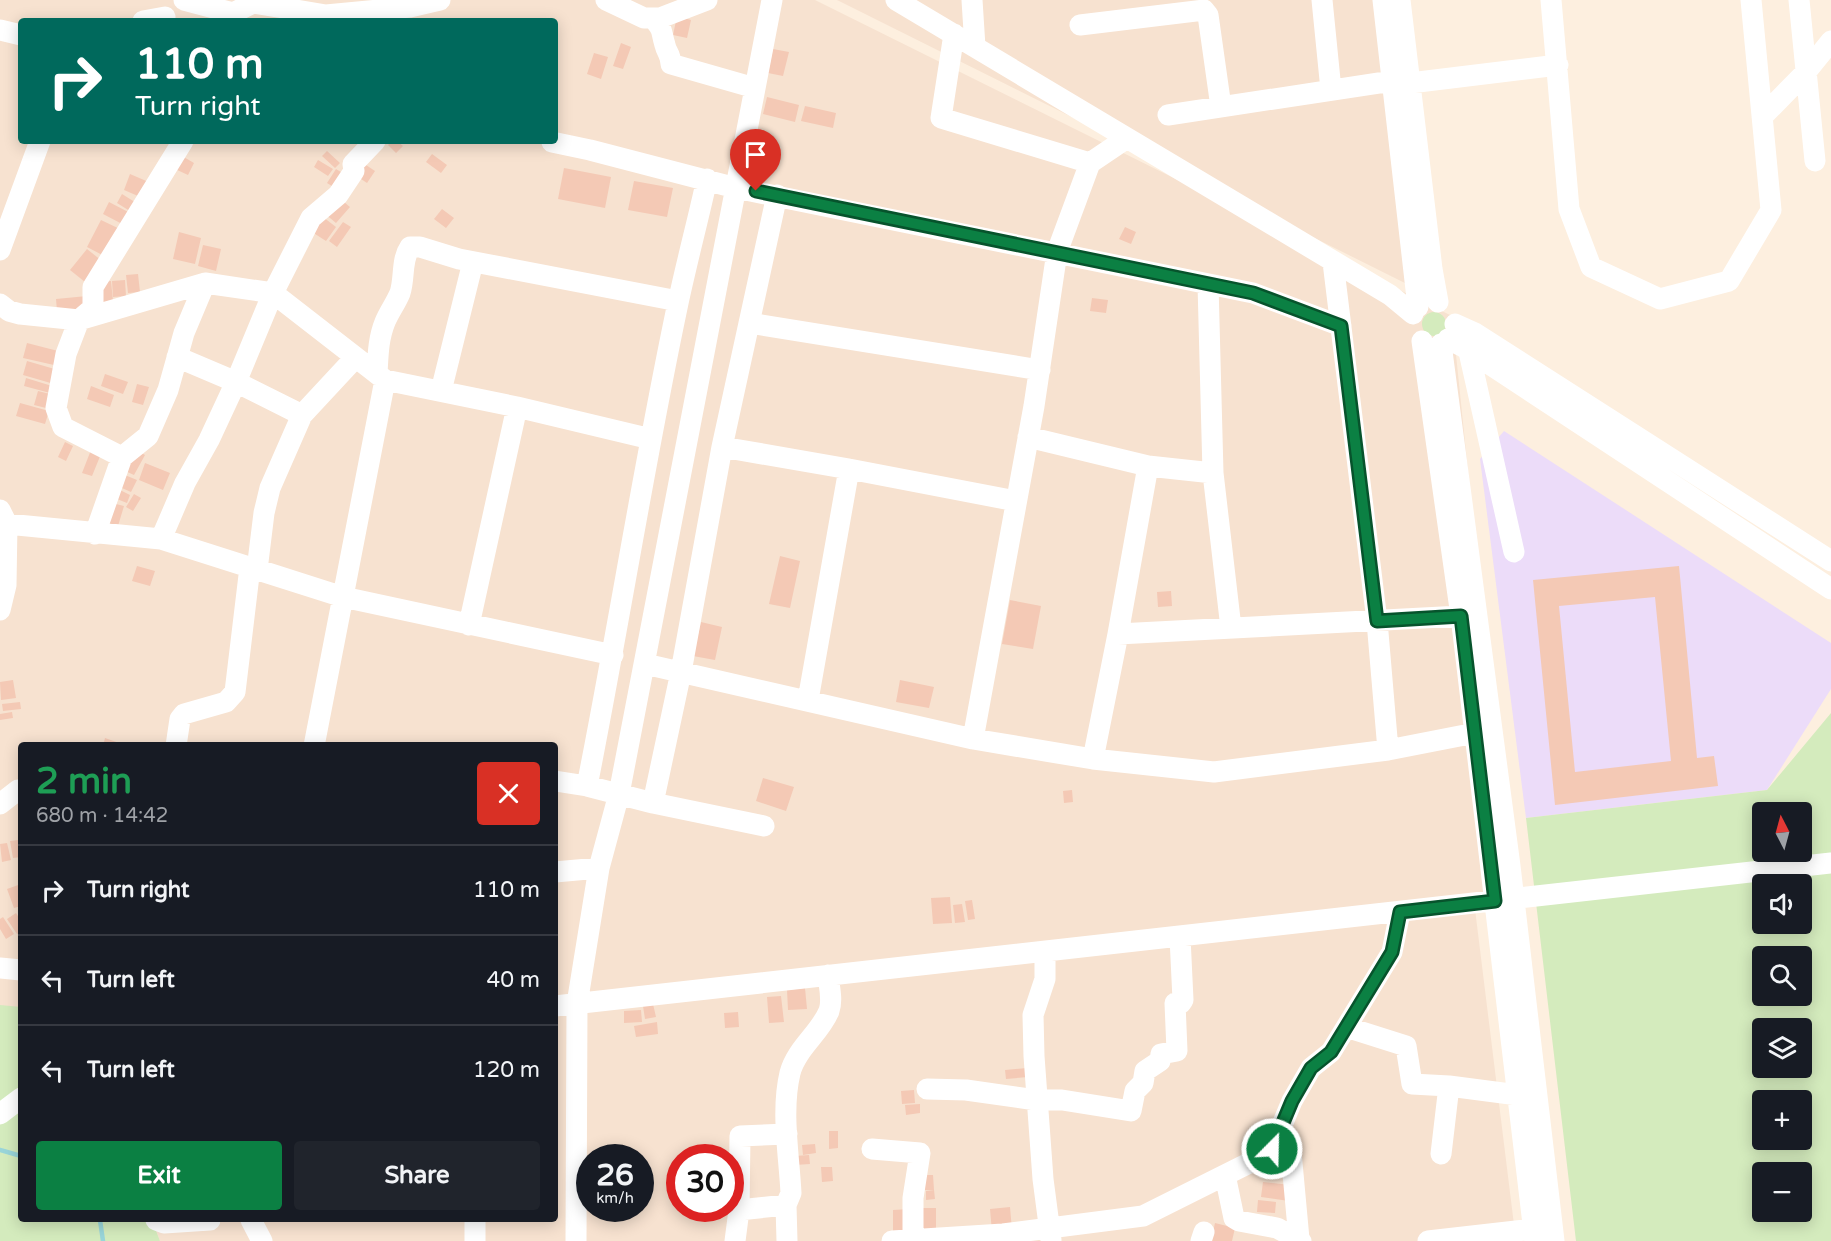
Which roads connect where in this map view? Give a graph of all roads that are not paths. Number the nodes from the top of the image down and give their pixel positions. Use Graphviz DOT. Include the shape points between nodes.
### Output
graph roads {
  1 [pos="184,0"];
  2 [pos="440,0"];
  3 [pos="606,0"];
  4 [pos="707,0"];
  5 [pos="772,0"];
  6 [pos="896,0"];
  7 [pos="972,0"];
  8 [pos="1322,0"];
  9 [pos="1383,0"];
  10 [pos="1400,0"];
  11 [pos="1551,0"];
  12 [pos="1750,0"];
  13 [pos="1799,0"];
  14 [pos="251,8"];
  15 [pos="166,13"];
  16 [pos="412,14"];
  17 [pos="315,17"];
  18 [pos="152,18"];
  19 [pos="653,18"];
  20 [pos="1080,25"];
  21 [pos="0,30"];
  22 [pos="18,34"];
  23 [pos="954,34"];
  24 [pos="1831,41"];
  25 [pos="975,47"];
  26 [pos="1558,65"];
  27 [pos="1806,72"];
  28 [pos="1401,82"];
  29 [pos="754,88"];
  30 [pos="1331,90"];
  31 [pos="1221,107"];
  32 [pos="1168,115"];
  33 [pos="1762,117"];
  34 [pos="1127,138"];
  35 [pos="558,143"];
  36 [pos="181,144"];
  37 [pos="372,144"];
  38 [pos="34,158"];
  39 [pos="1815,161"];
  40 [pos="1090,163"];
  41 [pos="707,179"];
  42 [pos="736,188"];
  43 [pos="777,195"];
  44 [pos="0,250"];
  45 [pos="1057,252"];
  46 [pos="1334,261"];
  47 [pos="473,262"];
  48 [pos="205,283"];
  49 [pos="1208,284"];
  50 [pos="273,293"];
  51 [pos="678,301"];
  52 [pos="1423,307"];
  53 [pos="10,310"];
  54 [pos="79,320"];
  55 [pos="749,323"];
  56 [pos="1341,326"];
  57 [pos="1442,337"];
  58 [pos="1469,352"];
  59 [pos="177,357"];
  60 [pos="355,358"];
  61 [pos="1040,370"];
  62 [pos="381,377"];
  63 [pos="243,385"];
  64 [pos="441,391"];
  65 [pos="517,407"];
  66 [pos="302,415"];
  67 [pos="1028,437"];
  68 [pos="651,439"];
  69 [pos="722,447"];
  70 [pos="122,457"];
  71 [pos="1148,466"];
  72 [pos="849,468"];
  73 [pos="1213,473"];
  74 [pos="1016,501"];
  75 [pos="3,517"];
  76 [pos="95,534"];
  77 [pos="171,542"];
  78 [pos="1514,552"];
  79 [pos="1831,561"];
  80 [pos="3,563"];
  81 [pos="254,569"];
  82 [pos="1831,589"];
  83 [pos="343,597"];
  84 [pos="0,610"];
  85 [pos="1461,616"];
  86 [pos="1377,621"];
  87 [pos="469,625"];
  88 [pos="1231,628"];
  89 [pos="1118,634"];
  90 [pos="613,655"];
  91 [pos="645,664"];
  92 [pos="681,672"];
  93 [pos="808,700"];
  94 [pos="1475,733"];
  95 [pos="973,739"];
  96 [pos="177,742"];
  97 [pos="315,742"];
  98 [pos="1388,750"];
  99 [pos="1092,759"];
  100 [pos="558,781"];
  101 [pos="587,786"];
  102 [pos="18,790"];
  103 [pos="619,794"];
  104 [pos="653,803"];
  105 [pos="0,804"];
  106 [pos="764,826"];
  107 [pos="1831,863"];
  108 [pos="599,867"];
  109 [pos="558,872"];
  110 [pos="1504,899"];
  111 [pos="1400,912"];
  112 [pos="1180,937"];
  113 [pos="1045,951"];
  114 [pos="0,968"];
  115 [pos="18,970"];
  116 [pos="828,975"];
  117 [pos="577,1004"];
  118 [pos="558,1006"];
  119 [pos="1346,1027"];
  120 [pos="1449,1086"];
  121 [pos="927,1089"];
  122 [pos="1518,1095"];
  123 [pos="18,1100"];
  124 [pos="1036,1100"];
  125 [pos="0,1114"];
  126 [pos="787,1134"];
  127 [pos="740,1144"];
  128 [pos="872,1149"];
  129 [pos="1291,1152"];
  130 [pos="1441,1154"];
  131 [pos="1225,1175"];
  132 [pos="786,1205"];
  133 [pos="744,1209"];
  134 [pos="251,1222"];
  135 [pos="475,1222"];
  136 [pos="737,1222"];
  137 [pos="1051,1234"];
  138 [pos="1534,1235"];
  139 [pos="1003,1237"];
  140 [pos="913,1240"];
  141 [pos="1300,1240"];
  142 [pos="262,1241"];
  143 [pos="475,1241"];
  144 [pos="576,1241"];
  145 [pos="735,1241"];
  146 [pos="787,1241"];
  147 [pos="892,1241"];
  148 [pos="1428,1241"];
  149 [pos="1554,1241"];
  1 -- 14 [label="street" via="233,13"];
  2 -- 16 [label="street"];
  3 -- 19 [label="street" via="644,18"];
  4 -- 19 [label="street"];
  5 -- 29 [label="street"];
  6 -- 23 [label="street"];
  7 -- 25 [label="street"];
  8 -- 30 [label="street"];
  9 -- 28 [label="street"];
  10 -- 28 [label="street"];
  11 -- 26 [label="street"];
  12 -- 33 [label="street"];
  13 -- 27 [label="street"];
  14 -- 17 [label="street"];
  15 -- 18 [label="street"];
  16 -- 17 [label="street"];
  19 -- 29 [label="street" via="663,31 671,63"];
  20 -- 31 [label="street" via="1204,10 1208,15"];
  21 -- 22 [label="street"];
  23 -- 25 [label="street"];
  23 -- 40 [label="street" via="941,118"];
  24 -- 27 [label="street"];
  25 -- 34 [label="street"];
  26 -- 28 [label="street"];
  26 -- 33 [label="street" via="1569,209 1591,267 1660,299 1729,281 1771,210"];
  27 -- 33 [label="street"];
  27 -- 39 [label="street"];
  28 -- 30 [label="street"];
  28 -- 52 [label="street" via="1432,269"];
  29 -- 42 [label="street"];
  30 -- 31 [label="street"];
  31 -- 32 [label="street"];
  34 -- 40 [label="street"];
  34 -- 46 [label="street"];
  35 -- 41 [label="street"];
  36 -- 54 [label="street" via="93,286 93,308"];
  37 -- 50 [label="street" via="353,164 354,171 338,195 311,218"];
  38 -- 44 [label="street"];
  40 -- 45 [label="street"];
  41 -- 42 [label="street"];
  41 -- 51 [label="street"];
  42 -- 43 [label="street"];
  42 -- 91 [label="street"];
  43 -- 45 [label="street"];
  43 -- 55 [label="street"];
  45 -- 49 [label="street"];
  45 -- 61 [label="street"];
  46 -- 52 [label="street" via="1390,295"];
  46 -- 56 [label="street"];
  47 -- 51 [label="street"];
  47 -- 62 [label="street" via="410,247 400,293 380,335"];
  47 -- 64 [label="street"];
  48 -- 50 [label="street"];
  48 -- 54 [label="street"];
  48 -- 59 [label="street"];
  49 -- 56 [label="street" via="1253,293"];
  49 -- 73 [label="street"];
  50 -- 60 [label="street"];
  50 -- 63 [label="street"];
  51 -- 68 [label="street"];
  52 -- 57 [label="street" via="1450,308 1454,315"];
  52 -- 57 [label="street" via="1411,322 1412,331 1417,338"];
  53 -- 54 [label="street"];
  54 -- 70 [label="street" via="66,354 56,408 63,427"];
  55 -- 61 [label="street"];
  55 -- 69 [label="street"];
  56 -- 86 [label="street"];
  57 -- 58 [label="street"];
  57 -- 79 [label="street" via="1475,333"];
  57 -- 85 [label="street"];
  57 -- 110 [label="street"];
  58 -- 78 [label="street"];
  58 -- 82 [label="street"];
  59 -- 63 [label="street"];
  59 -- 70 [label="street" via="148,436"];
  60 -- 62 [label="street"];
  60 -- 66 [label="street"];
  61 -- 67 [label="street"];
  62 -- 64 [label="street"];
  62 -- 83 [label="street"];
  63 -- 66 [label="street"];
  63 -- 77 [label="street" via="185,483"];
  64 -- 65 [label="street"];
  65 -- 68 [label="street"];
  65 -- 87 [label="street"];
  66 -- 81 [label="street" via="270,488"];
  67 -- 71 [label="street"];
  67 -- 74 [label="street"];
  68 -- 90 [label="street"];
  69 -- 72 [label="street"];
  69 -- 92 [label="street"];
  70 -- 76 [label="street"];
  71 -- 73 [label="street"];
  71 -- 89 [label="street"];
  72 -- 74 [label="street"];
  72 -- 93 [label="street"];
  73 -- 88 [label="street"];
  74 -- 95 [label="street"];
  75 -- 76 [label="street"];
  75 -- 80 [label="street"];
  76 -- 77 [label="street"];
  77 -- 81 [label="street"];
  80 -- 84 [label="street" via="6,585"];
  81 -- 83 [label="street"];
  81 -- 96 [label="street" via="235,692 226,702 184,714"];
  83 -- 87 [label="street"];
  83 -- 97 [label="street"];
  85 -- 86 [label="street"];
  85 -- 94 [label="street"];
  86 -- 88 [label="street"];
  86 -- 98 [label="street"];
  87 -- 90 [label="street"];
  88 -- 89 [label="street"];
  89 -- 99 [label="street"];
  90 -- 101 [label="street"];
  91 -- 92 [label="street"];
  91 -- 103 [label="street"];
  92 -- 93 [label="street"];
  92 -- 104 [label="street"];
  93 -- 95 [label="street"];
  94 -- 98 [label="street"];
  94 -- 110 [label="street"];
  95 -- 99 [label="street"];
  98 -- 99 [label="street" via="1214,772"];
  100 -- 101 [label="street"];
  101 -- 103 [label="street"];
  102 -- 105 [label="street"];
  103 -- 104 [label="street"];
  103 -- 108 [label="street"];
  104 -- 106 [label="street"];
  107 -- 110 [label="street"];
  108 -- 109 [label="street"];
  108 -- 117 [label="street"];
  110 -- 111 [label="street"];
  110 -- 122 [label="street"];
  110 -- 149 [label="street"];
  111 -- 112 [label="street"];
  111 -- 119 [label="street" via="1392,952"];
  112 -- 113 [label="street"];
  112 -- 124 [label="street" via="1183,1000 1174,1004 1177,1051 1161,1053 1160,1061 1145,1071 1132,1110"];
  113 -- 116 [label="street"];
  113 -- 124 [label="street" via="1045,979 1033,1015"];
  114 -- 115 [label="street"];
  116 -- 117 [label="street"];
  116 -- 126 [label="street" via="829,1011 790,1071"];
  117 -- 118 [label="street"];
  117 -- 144 [label="street"];
  119 -- 120 [label="street" via="1406,1046 1412,1084"];
  119 -- 131 [label="street" via="1331,1052 1311,1068 1272,1149"];
  120 -- 122 [label="street"];
  120 -- 130 [label="street"];
  121 -- 124 [label="street"];
  122 -- 138 [label="street"];
  123 -- 125 [label="street"];
  124 -- 137 [label="street"];
  126 -- 127 [label="street" via="740,1136"];
  126 -- 132 [label="street" via="791,1193"];
  128 -- 140 [label="street" via="920,1153 913,1198"];
  129 -- 141 [label="street"];
  131 -- 137 [label="street" via="1143,1216"];
  131 -- 141 [label="street" via="1233,1218 1277,1228"];
  132 -- 133 [label="street"];
  132 -- 146 [label="street"];
  134 -- 142 [label="street"];
  135 -- 143 [label="street"];
  136 -- 145 [label="street"];
  137 -- 139 [label="street"];
  138 -- 148 [label="street"];
  139 -- 140 [label="street"];
  140 -- 147 [label="street"];
}
